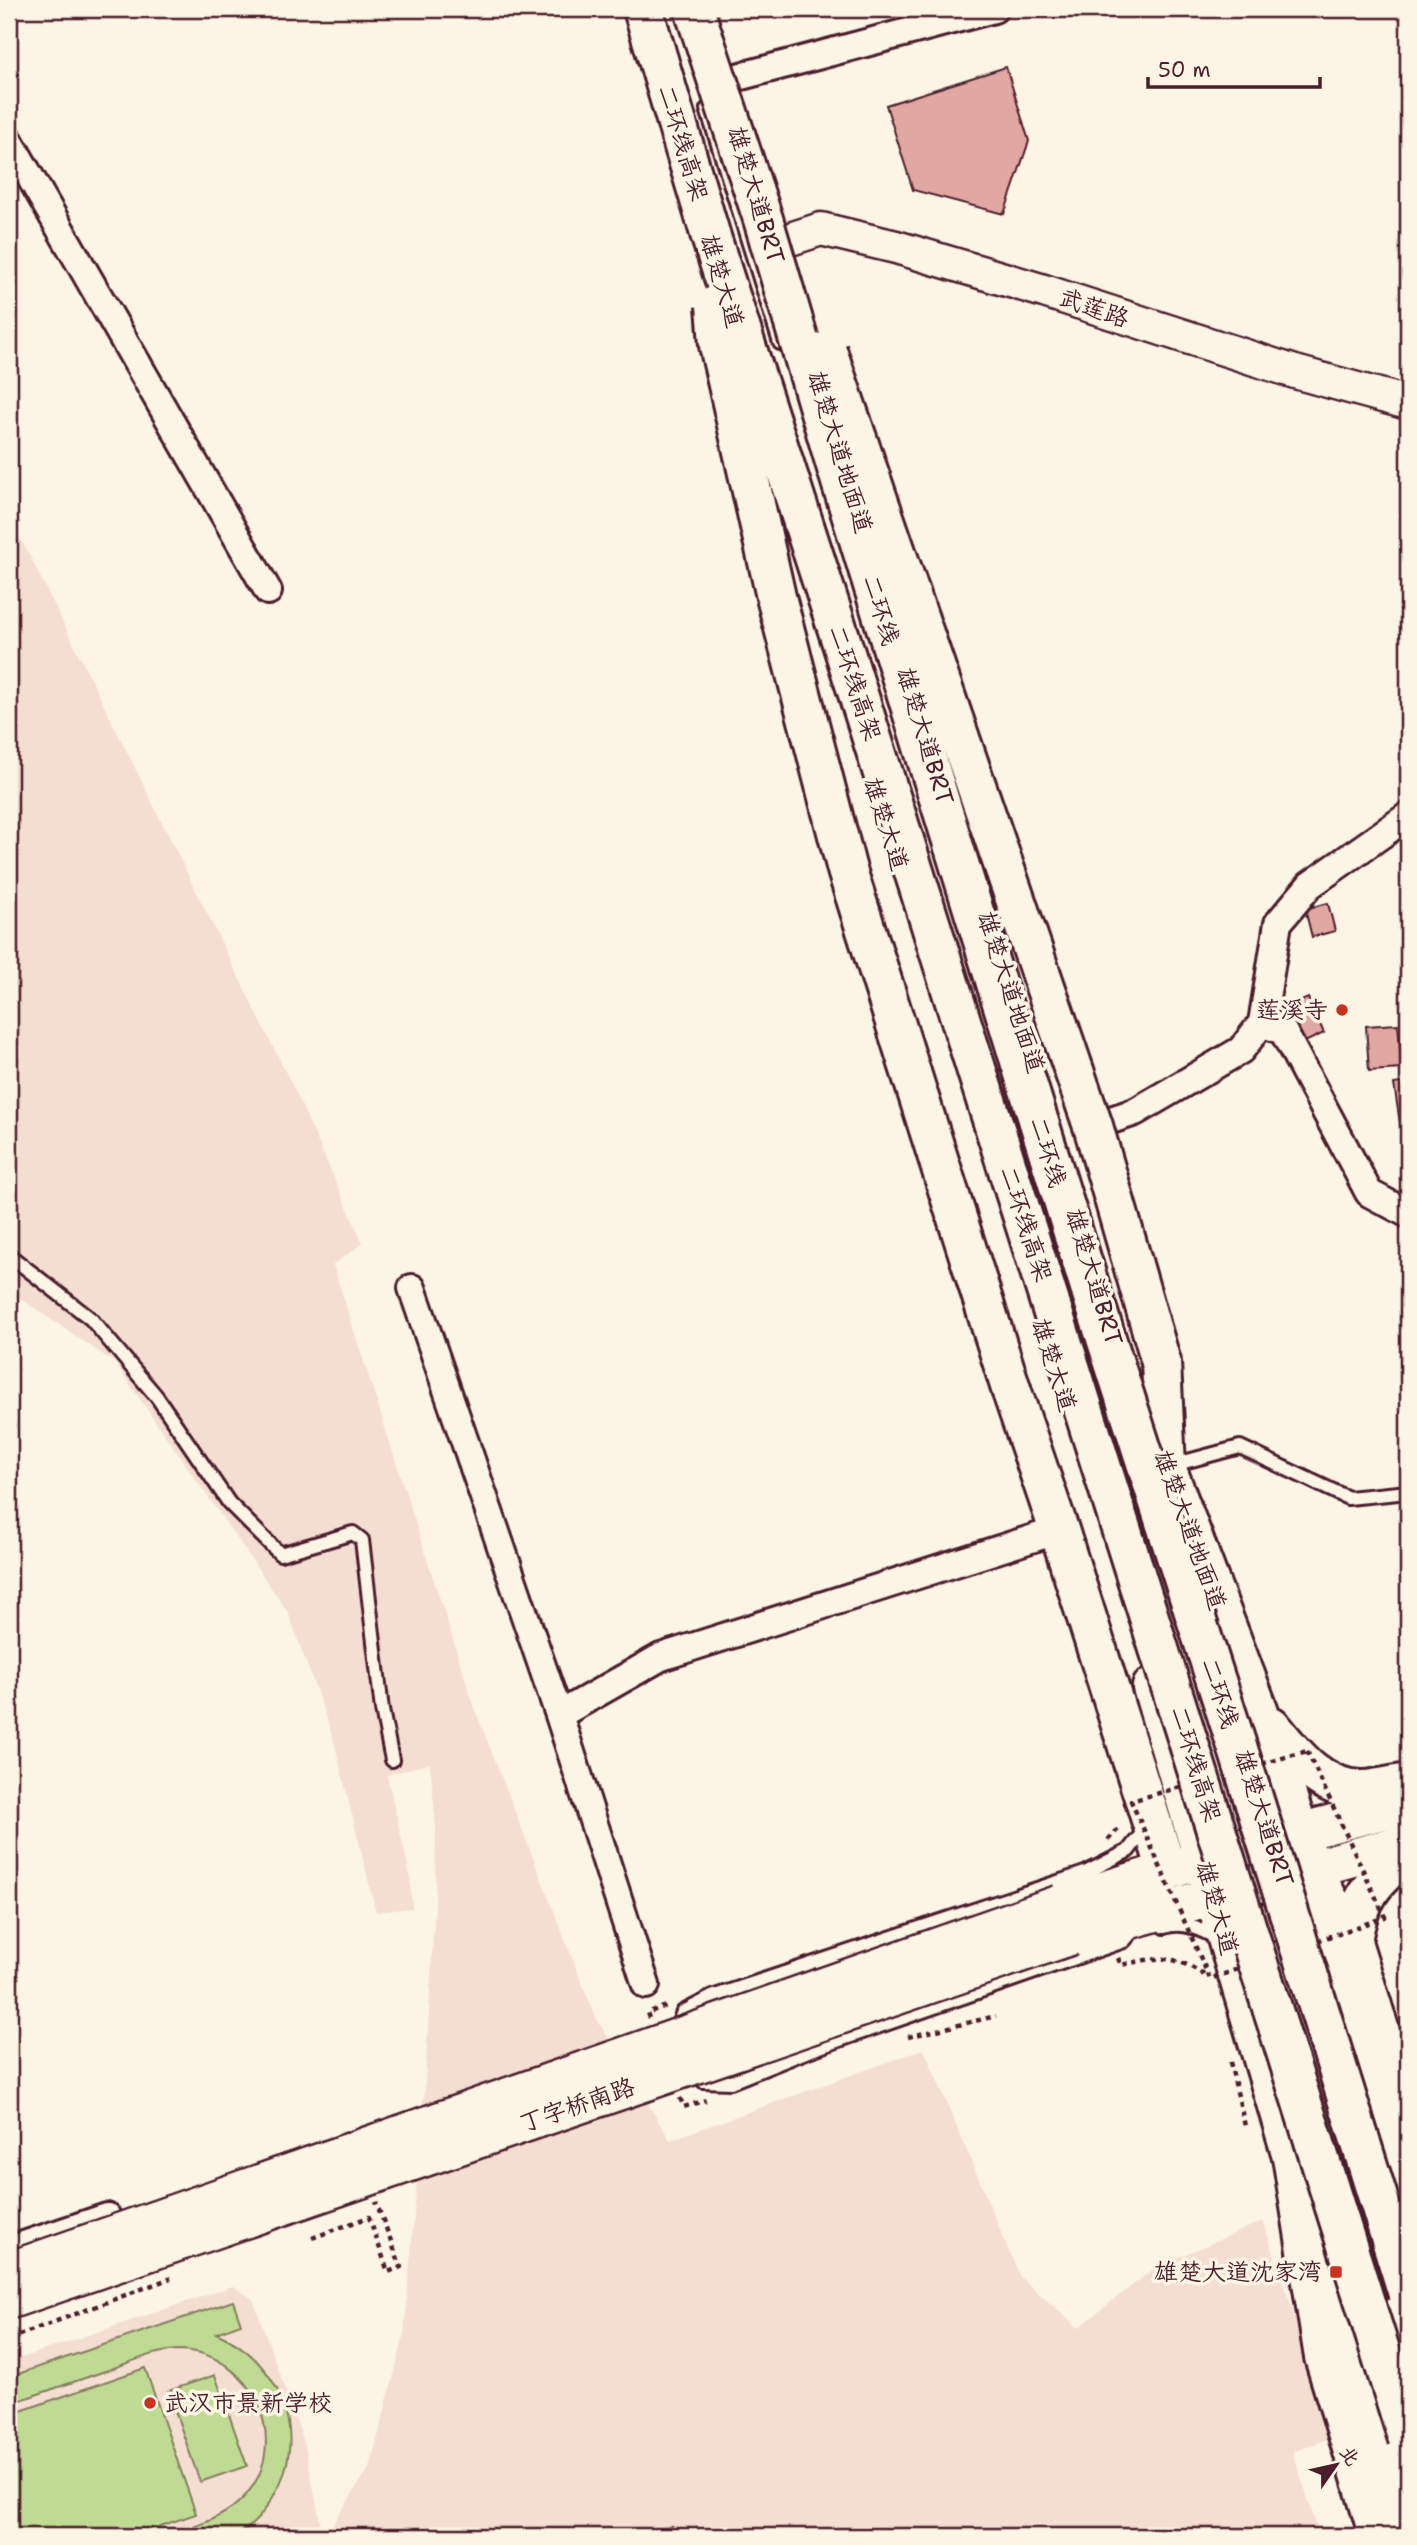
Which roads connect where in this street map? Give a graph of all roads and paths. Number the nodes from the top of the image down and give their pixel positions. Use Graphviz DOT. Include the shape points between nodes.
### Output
graph roads {
  1 [pos="637,9"];
  2 [pos="643,9"];
  3 [pos="694,9"];
  4 [pos="709,9"];
  5 [pos="994,9"];
  6 [pos="717,91"];
  7 [pos="9,140"];
  8 [pos="771,231"];
  9 [pos="711,237"];
  10 [pos="783,355"];
  11 [pos="1408,403"];
  12 [pos="268,591"];
  13 [pos="1408,816"];
  14 [pos="1279,1027"];
  15 [pos="1093,1126"];
  16 [pos="1408,1214"];
  17 [pos="9,1255"];
  18 [pos="412,1288"];
  19 [pos="1166,1467"];
  20 [pos="1408,1492"];
  21 [pos="1059,1530"];
  22 [pos="1258,1709"];
  23 [pos="559,1715"];
  24 [pos="392,1760"];
  25 [pos="1408,1783"];
  26 [pos="1128,1788"];
  27 [pos="1408,1804"];
  28 [pos="1133,1813"];
  29 [pos="1298,1831"];
  30 [pos="1408,1842"];
  31 [pos="1099,1847"];
  32 [pos="1408,1853"];
  33 [pos="1203,1858"];
  34 [pos="1257,1863"];
  35 [pos="1311,1868"];
  36 [pos="1167,1870"];
  37 [pos="1085,1873"];
  38 [pos="1213,1895"];
  39 [pos="1387,1910"];
  40 [pos="1134,1912"];
  41 [pos="1385,1917"];
  42 [pos="1066,1920"];
  43 [pos="1368,1935"];
  44 [pos="1227,1944"];
  45 [pos="1136,1962"];
  46 [pos="646,1985"];
  47 [pos="1213,1992"];
  48 [pos="1229,2059"];
  49 [pos="1408,2121"];
  50 [pos="1245,2126"];
  51 [pos="1292,2156"];
  52 [pos="376,2202"];
  53 [pos="1408,2210"];
  54 [pos="107,2217"];
  55 [pos="312,2238"];
  56 [pos="9,2250"];
  57 [pos="9,2271"];
  58 [pos="1396,2286"];
  59 [pos="9,2300"];
  60 [pos="1408,2358"];
  61 [pos="1408,2439"];
  62 [pos="1408,2521"];
  63 [pos="1379,2536"];
  1 -- 33 [label="main road, 雄楚大道" via="716,259 842,693 932,965"];
  2 -- 9 [label="main road, 二环线高架, bridge"];
  3 -- 8 [label="main road, 二环线, bridge"];
  4 -- 6 [label="main road, 雄楚大道地面道"];
  5 -- 6 [label="street"];
  6 -- 8 [label="main road, 雄楚大道地面道"];
  6 -- 10 [label="lane, 雄楚大道BRT"];
  7 -- 12 [label="street"];
  8 -- 11 [label="street, 武莲路" via="821,229 896,247"];
  8 -- 15 [label="main road, bridge" via="804,285"];
  8 -- 19 [label="main road, 雄楚大道地面道" via="892,628"];
  8 -- 58 [label="main road, 二环线, bridge" via="835,462"];
  9 -- 21 [label="main road, bridge" via="719,345 776,597 843,858"];
  9 -- 61 [label="main road, 二环线高架, bridge"];
  13 -- 14 [label="street" via="1310,885 1278,923"];
  14 -- 15 [label="street" via="1135,1112"];
  14 -- 16 [label="street" via="1369,1193"];
  15 -- 19 [label="main road, bridge" via="1161,1362"];
  17 -- 24 [label="lane" via="91,1319 157,1397 229,1503 280,1554 353,1533 362,1540"];
  18 -- 23 [label="street"];
  19 -- 20 [label="lane" via="1240,1447 1348,1498"];
  19 -- 22 [label="main road, 雄楚大道地面道"];
  21 -- 23 [label="street" via="661,1657"];
  21 -- 28 [label="main road"];
  22 -- 25 [label="main road" via="1303,1763 1330,1782 1363,1790"];
  22 -- 29 [label="main road, 雄楚大道地面道"];
  23 -- 46 [label="street"];
  26 -- 28 [label="path"];
  27 -- 29 [label="main road"];
  28 -- 31 [label="path"];
  28 -- 36 [label="main road"];
  28 -- 37 [label="lane" via="1128,1851"];
  28 -- 41 [label="path, bridge" via="1307,1751"];
  29 -- 34 [label="main road"];
  29 -- 35 [label="main road, 雄楚大道地面道"];
  30 -- 35 [label="main road"];
  32 -- 43 [label="main road" via="1365,1895 1357,1917"];
  33 -- 34 [label="main road"];
  33 -- 36 [label="main road"];
  33 -- 38 [label="main road, 雄楚大道"];
  34 -- 35 [label="main road"];
  34 -- 38 [label="main road"];
  35 -- 43 [label="main road"];
  35 -- 53 [label="main road, 雄楚大道地面道"];
  36 -- 40 [label="main road"];
  37 -- 40 [label="lane"];
  37 -- 40 [label="lane" via="712,1997 683,2012 675,2032 684,2060 703,2081 731,2082"];
  38 -- 40 [label="main road"];
  38 -- 44 [label="main road, 雄楚大道"];
  39 -- 41 [label="path"];
  40 -- 42 [label="main road, 丁字桥南路"];
  40 -- 44 [label="lane" via="1199,1928"];
  41 -- 43 [label="path"];
  42 -- 57 [label="main road, 丁字桥南路, bridge"];
  42 -- 59 [label="main road, 丁字桥南路, bridge"];
  43 -- 49 [label="main road"];
  44 -- 51 [label="main road, 雄楚大道"];
  45 -- 47 [label="path" via="1151,1958 1186,1962 1210,1979"];
  48 -- 50 [label="path"];
  51 -- 62 [label="main road, 雄楚大道"];
  51 -- 63 [label="main road" via="1324,2357"];
  52 -- 55 [label="path" via="401,2267 388,2272 369,2217"];
  54 -- 56 [label="street"];
  58 -- 60 [label="lane"];
}
